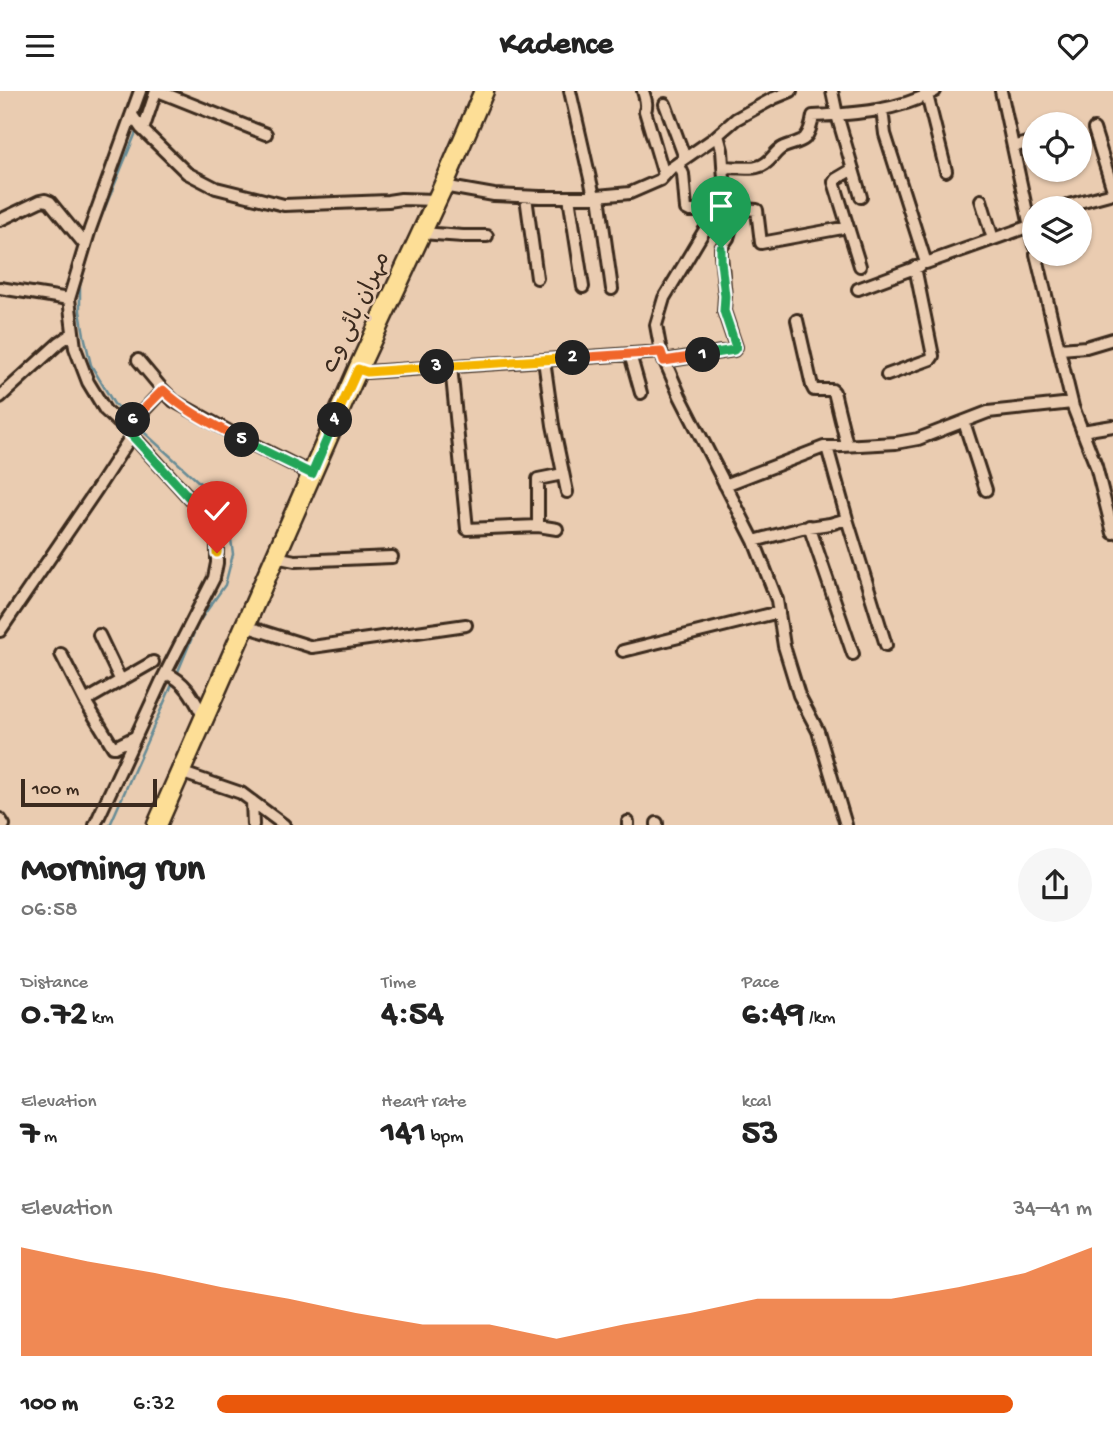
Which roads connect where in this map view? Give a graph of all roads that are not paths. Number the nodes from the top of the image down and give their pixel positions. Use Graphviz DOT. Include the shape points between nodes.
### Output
graph roads {
  1 [pos="140,91"];
  2 [pos="157,91"];
  3 [pos="484,91"];
  4 [pos="570,91"];
  5 [pos="643,91"];
  6 [pos="791,91"];
  7 [pos="832,91"];
  8 [pos="1001,91"];
  9 [pos="931,93"];
  10 [pos="767,96"];
  11 [pos="665,104"];
  12 [pos="882,109"];
  13 [pos="837,115"];
  14 [pos="137,123"];
  15 [pos="1094,129"];
  16 [pos="265,134"];
  17 [pos="718,135"];
  18 [pos="1022,145"];
  19 [pos="1013,148"];
  20 [pos="681,160"];
  21 [pos="723,167"];
  22 [pos="853,170"];
  23 [pos="946,171"];
  24 [pos="664,175"];
  25 [pos="1113,192"];
  26 [pos="439,193"];
  27 [pos="597,196"];
  28 [pos="1025,196"];
  29 [pos="526,197"];
  30 [pos="569,197"];
  31 [pos="861,197"];
  32 [pos="1092,198"];
  33 [pos="981,200"];
  34 [pos="726,209"];
  35 [pos="0,220"];
  36 [pos="1022,224"];
  37 [pos="848,227"];
  38 [pos="421,233"];
  39 [pos="487,236"];
  40 [pos="993,239"];
  41 [pos="85,245"];
  42 [pos="920,265"];
  43 [pos="860,266"];
  44 [pos="1039,266"];
  45 [pos="537,278"];
  46 [pos="583,287"];
  47 [pos="0,288"];
  48 [pos="612,289"];
  49 [pos="858,289"];
  50 [pos="69,299"];
  51 [pos="797,320"];
  52 [pos="73,333"];
  53 [pos="1113,339"];
  54 [pos="1060,349"];
  55 [pos="630,354"];
  56 [pos="663,356"];
  57 [pos="138,360"];
  58 [pos="544,360"];
  59 [pos="451,366"];
  60 [pos="358,369"];
  61 [pos="887,375"];
  62 [pos="163,390"];
  63 [pos="641,393"];
  64 [pos="0,397"];
  65 [pos="1072,403"];
  66 [pos="964,422"];
  67 [pos="1113,426"];
  68 [pos="1082,431"];
  69 [pos="129,432"];
  70 [pos="847,445"];
  71 [pos="827,447"];
  72 [pos="312,474"];
  73 [pos="563,474"];
  74 [pos="725,485"];
  75 [pos="986,490"];
  76 [pos="566,492"];
  77 [pos="847,519"];
  78 [pos="538,526"];
  79 [pos="809,526"];
  80 [pos="557,529"];
  81 [pos="1113,533"];
  82 [pos="754,541"];
  83 [pos="392,557"];
  84 [pos="275,558"];
  85 [pos="0,608"];
  86 [pos="779,611"];
  87 [pos="6,620"];
  88 [pos="466,625"];
  89 [pos="245,626"];
  90 [pos="0,631"];
  91 [pos="99,635"];
  92 [pos="886,645"];
  93 [pos="623,651"];
  94 [pos="61,654"];
  95 [pos="853,654"];
  96 [pos="153,662"];
  97 [pos="172,676"];
  98 [pos="121,681"];
  99 [pos="85,701"];
  100 [pos="204,718"];
  101 [pos="135,737"];
  102 [pos="180,772"];
  103 [pos="253,801"];
  104 [pos="0,819"];
  105 [pos="4,824"];
  106 [pos="95,824"];
  107 [pos="157,824"];
  108 [pos="253,824"];
  109 [pos="284,824"];
  110 [pos="846,824"];
  1 -- 14 [label="street"];
  2 -- 14 [label="street"];
  2 -- 16 [label="street"];
  3 -- 26 [label="main road, مہران ہائی وے"];
  4 -- 27 [label="street"];
  5 -- 24 [label="street"];
  6 -- 10 [label="street"];
  7 -- 13 [label="street"];
  8 -- 19 [label="street"];
  9 -- 12 [label="street"];
  9 -- 23 [label="street"];
  10 -- 17 [label="street"];
  11 -- 20 [label="street"];
  12 -- 13 [label="street"];
  12 -- 42 [label="street"];
  13 -- 21 [label="street" via="813,116 805,138 780,148 761,166"];
  13 -- 22 [label="street"];
  14 -- 26 [label="street" via="197,180 284,205 388,201"];
  14 -- 41 [label="street" via="117,150"];
  15 -- 25 [label="street"];
  17 -- 20 [label="street"];
  17 -- 21 [label="street"];
  18 -- 19 [label="street"];
  19 -- 28 [label="street"];
  20 -- 24 [label="street"];
  20 -- 34 [label="street" via="686,209"];
  21 -- 34 [label="street"];
  22 -- 31 [label="street"];
  22 -- 37 [label="street" via="834,182"];
  24 -- 27 [label="street" via="630,193"];
  25 -- 32 [label="street"];
  26 -- 29 [label="street"];
  26 -- 38 [label="main road, مہران ہائی وے"];
  27 -- 30 [label="street"];
  27 -- 48 [label="street"];
  29 -- 30 [label="street"];
  29 -- 45 [label="street"];
  30 -- 46 [label="street"];
  33 -- 40 [label="street"];
  34 -- 37 [label="street" via="757,209 761,243"];
  34 -- 56 [label="street" via="664,298 656,325"];
  34 -- 56 [label="street" via="728,238 721,248 724,311 736,347"];
  35 -- 41 [label="street" via="45,200"];
  36 -- 40 [label="street"];
  37 -- 43 [label="street"];
  38 -- 39 [label="street"];
  38 -- 60 [label="main road, مہران ہائی وے"];
  40 -- 42 [label="street"];
  41 -- 50 [label="street"];
  42 -- 49 [label="street"];
  42 -- 61 [label="street" via="933,356"];
  44 -- 54 [label="street"];
  47 -- 50 [label="street"];
  50 -- 52 [label="street"];
  51 -- 70 [label="street" via="812,386 834,392"];
  52 -- 64 [label="street"];
  52 -- 69 [label="street" via="88,382 105,410"];
  53 -- 54 [label="street"];
  54 -- 65 [label="street"];
  55 -- 56 [label="street"];
  55 -- 58 [label="street"];
  55 -- 63 [label="street"];
  56 -- 74 [label="street"];
  57 -- 62 [label="street"];
  58 -- 59 [label="street"];
  58 -- 73 [label="street"];
  59 -- 60 [label="street"];
  59 -- 78 [label="street" via="467,529"];
  60 -- 72 [label="main road, مہران ہائی وے"];
  62 -- 69 [label="street"];
  62 -- 72 [label="street" via="208,421"];
  65 -- 66 [label="street" via="999,410"];
  65 -- 68 [label="street"];
  66 -- 70 [label="street" via="918,439"];
  66 -- 75 [label="street"];
  67 -- 68 [label="street"];
  68 -- 81 [label="street"];
  69 -- 87 [label="street" via="97,489"];
  69 -- 97 [label="street" via="195,504 217,536 214,578"];
  70 -- 71 [label="street"];
  71 -- 74 [label="street"];
  71 -- 77 [label="street"];
  72 -- 84 [label="main road, مہران ہائی وے"];
  73 -- 76 [label="street"];
  73 -- 78 [label="street" via="538,479"];
  74 -- 82 [label="street"];
  77 -- 79 [label="street"];
  77 -- 92 [label="street"];
  78 -- 80 [label="street"];
  79 -- 82 [label="street"];
  79 -- 95 [label="street"];
  82 -- 86 [label="street"];
  83 -- 84 [label="street"];
  84 -- 89 [label="main road, مہران ہائی وے"];
  85 -- 87 [label="street"];
  86 -- 93 [label="street"];
  86 -- 110 [label="street" via="799,695 818,731"];
  87 -- 90 [label="street"];
  88 -- 89 [label="street" via="312,647"];
  89 -- 100 [label="main road, مہران ہائی وے"];
  91 -- 98 [label="street"];
  94 -- 99 [label="street"];
  96 -- 98 [label="street"];
  97 -- 100 [label="street" via="194,699"];
  97 -- 101 [label="street"];
  98 -- 99 [label="street"];
  99 -- 101 [label="street" via="113,747"];
  100 -- 102 [label="main road, مہران ہائی وے"];
  101 -- 106 [label="street"];
  102 -- 103 [label="street"];
  102 -- 107 [label="main road, مہران ہائی وے"];
  103 -- 108 [label="street"];
  103 -- 109 [label="street"];
  104 -- 105 [label="street"];
}
